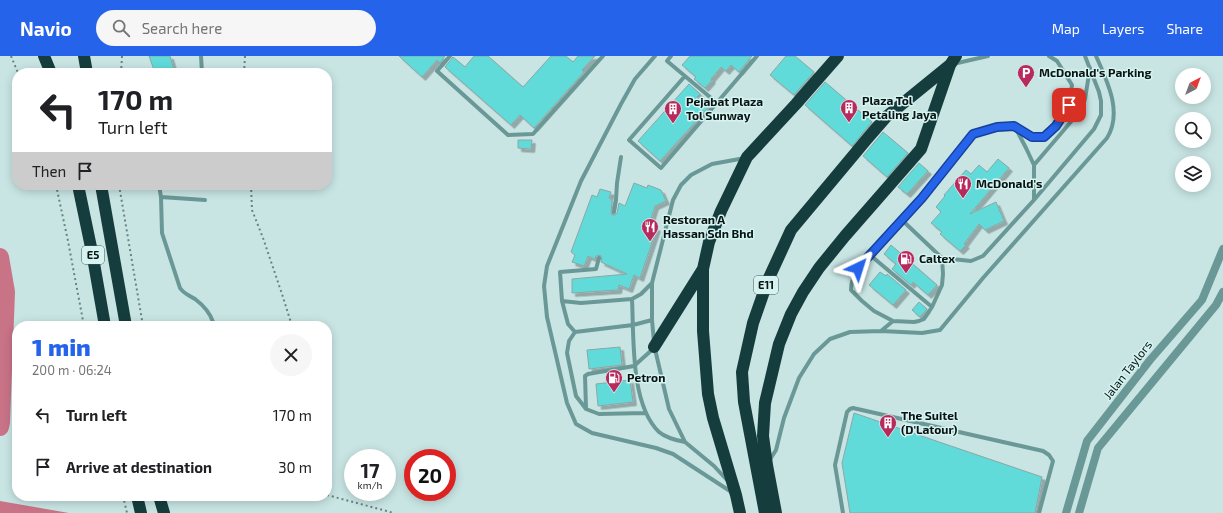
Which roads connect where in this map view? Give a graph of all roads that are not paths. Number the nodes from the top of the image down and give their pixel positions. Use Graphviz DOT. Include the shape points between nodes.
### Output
graph roads {
  1 [pos="44,56"];
  2 [pos="84,56"];
  3 [pos="201,56"];
  4 [pos="450,56"];
  5 [pos="603,56"];
  6 [pos="655,56"];
  7 [pos="671,56"];
  8 [pos="757,56"];
  9 [pos="988,56"];
  10 [pos="1049,56"];
  11 [pos="1085,56"];
  12 [pos="1096,56"];
  13 [pos="834,58"];
  14 [pos="953,60"];
  15 [pos="49,68"];
  16 [pos="85,68"];
  17 [pos="202,68"];
  18 [pos="1090,68"];
  19 [pos="686,76"];
  20 [pos="717,103"];
  21 [pos="1014,126"];
  22 [pos="622,157"];
  23 [pos="747,157"];
  24 [pos="1034,165"];
  25 [pos="79,190"];
  26 [pos="102,190"];
  27 [pos="160,190"];
  28 [pos="161,196"];
  29 [pos="205,200"];
  30 [pos="1034,200"];
  31 [pos="614,212"];
  32 [pos="903,221"];
  33 [pos="1223,249"];
  34 [pos="870,255"];
  35 [pos="599,258"];
  36 [pos="942,258"];
  37 [pos="703,269"];
  38 [pos="652,283"];
  39 [pos="1223,292"];
  40 [pos="632,299"];
  41 [pos="562,301"];
  42 [pos="1219,304"];
  43 [pos="932,308"];
  44 [pos="652,320"];
  45 [pos="104,321"];
  46 [pos="125,321"];
  47 [pos="213,321"];
  48 [pos="893,321"];
  49 [pos="633,325"];
  50 [pos="881,331"];
  51 [pos="575,332"];
  52 [pos="654,348"];
  53 [pos="634,366"];
  54 [pos="586,409"];
  55 [pos="645,413"];
  56 [pos="685,442"];
  57 [pos="767,465"];
  58 [pos="735,490"];
  59 [pos="138,501"];
  60 [pos="160,501"];
  61 [pos="141,513"];
  62 [pos="164,513"];
  63 [pos="740,513"];
  64 [pos="765,513"];
  65 [pos="776,513"];
  66 [pos="843,513"];
  67 [pos="1038,513"];
  68 [pos="1066,513"];
  69 [pos="1079,513"];
  1 -- 15 [label="highway"];
  2 -- 16 [label="highway"];
  3 -- 17 [label="lane"];
  4 -- 5 [label="lane" via="437,71 508,134 533,134"];
  6 -- 58 [label="lane" via="636,79 621,104 581,181 547,266 544,286 547,318 567,403 576,424 592,433 673,454"];
  7 -- 19 [label="lane" via="667,61"];
  8 -- 20 [label="lane"];
  9 -- 14 [label="lane"];
  10 -- 21 [label="lane" via="1057,61 1072,85 1069,105 1056,126 1044,137 1032,137"];
  11 -- 18 [label="lane"];
  12 -- 50 [label="lane" via="1109,86 1114,110 1113,125 1107,138 940,330 922,333"];
  13 -- 23 [label="highway"];
  14 -- 57 [label="highway" via="921,149 819,268 790,314 779,344 765,403 763,436"];
  14 -- 64 [label="highway, E11" via="886,117 795,224 768,280 753,323 742,372 744,402"];
  18 -- 24 [label="lane" via="1081,110"];
  18 -- 30 [label="lane" via="1101,100 1101,115 1094,129"];
  19 -- 20 [label="lane"];
  19 -- 20 [label="lane" via="629,140 661,168"];
  21 -- 24 [label="lane"];
  21 -- 32 [label="lane" via="997,127 973,134"];
  22 -- 31 [label="lane"];
  23 -- 37 [label="highway" via="721,211"];
  23 -- 38 [label="lane" via="712,164 691,175 681,185 673,200"];
  24 -- 30 [label="lane"];
  25 -- 45 [label="highway, E5"];
  26 -- 46 [label="highway, E5"];
  27 -- 28 [label="lane"];
  28 -- 29 [label="lane"];
  28 -- 47 [label="lane" via="162,233 180,288 210,314"];
  30 -- 36 [label="lane" via="983,256 971,260"];
  32 -- 34 [label="lane"];
  32 -- 36 [label="lane"];
  33 -- 68 [label="street, Jalan Taylors" via="1202,300 1150,360 1087,441"];
  34 -- 43 [label="lane"];
  34 -- 48 [label="lane" via="853,277 851,290 874,311"];
  35 -- 41 [label="lane" via="596,269 560,272"];
  36 -- 43 [label="lane" via="942,285"];
  37 -- 52 [label="highway"];
  37 -- 58 [label="highway" via="703,331 708,394"];
  38 -- 40 [label="lane"];
  38 -- 44 [label="lane"];
  39 -- 42 [label="street"];
  40 -- 41 [label="lane" via="581,303"];
  40 -- 49 [label="lane"];
  41 -- 51 [label="lane" via="568,324"];
  42 -- 69 [label="street" via="1098,448"];
  43 -- 48 [label="lane" via="924,319 919,321"];
  44 -- 49 [label="lane"];
  44 -- 52 [label="lane"];
  48 -- 50 [label="lane"];
  49 -- 51 [label="lane"];
  49 -- 53 [label="lane"];
  50 -- 57 [label="lane" via="850,332 830,339 814,354 799,378 784,418 776,450"];
  51 -- 54 [label="lane" via="569,341 567,353 576,396"];
  52 -- 53 [label="lane"];
  52 -- 56 [label="lane" via="669,409"];
  53 -- 54 [label="lane" via="585,376"];
  53 -- 55 [label="lane"];
  54 -- 55 [label="lane" via="599,414"];
  55 -- 56 [label="lane" via="659,432 666,437"];
  56 -- 58 [label="lane" via="714,466"];
  57 -- 65 [label="highway"];
  58 -- 63 [label="highway"];
  59 -- 61 [label="highway"];
  60 -- 62 [label="highway"];
  66 -- 67 [label="lane" via="836,464 847,412 853,408 1043,451 1054,461"];
}
